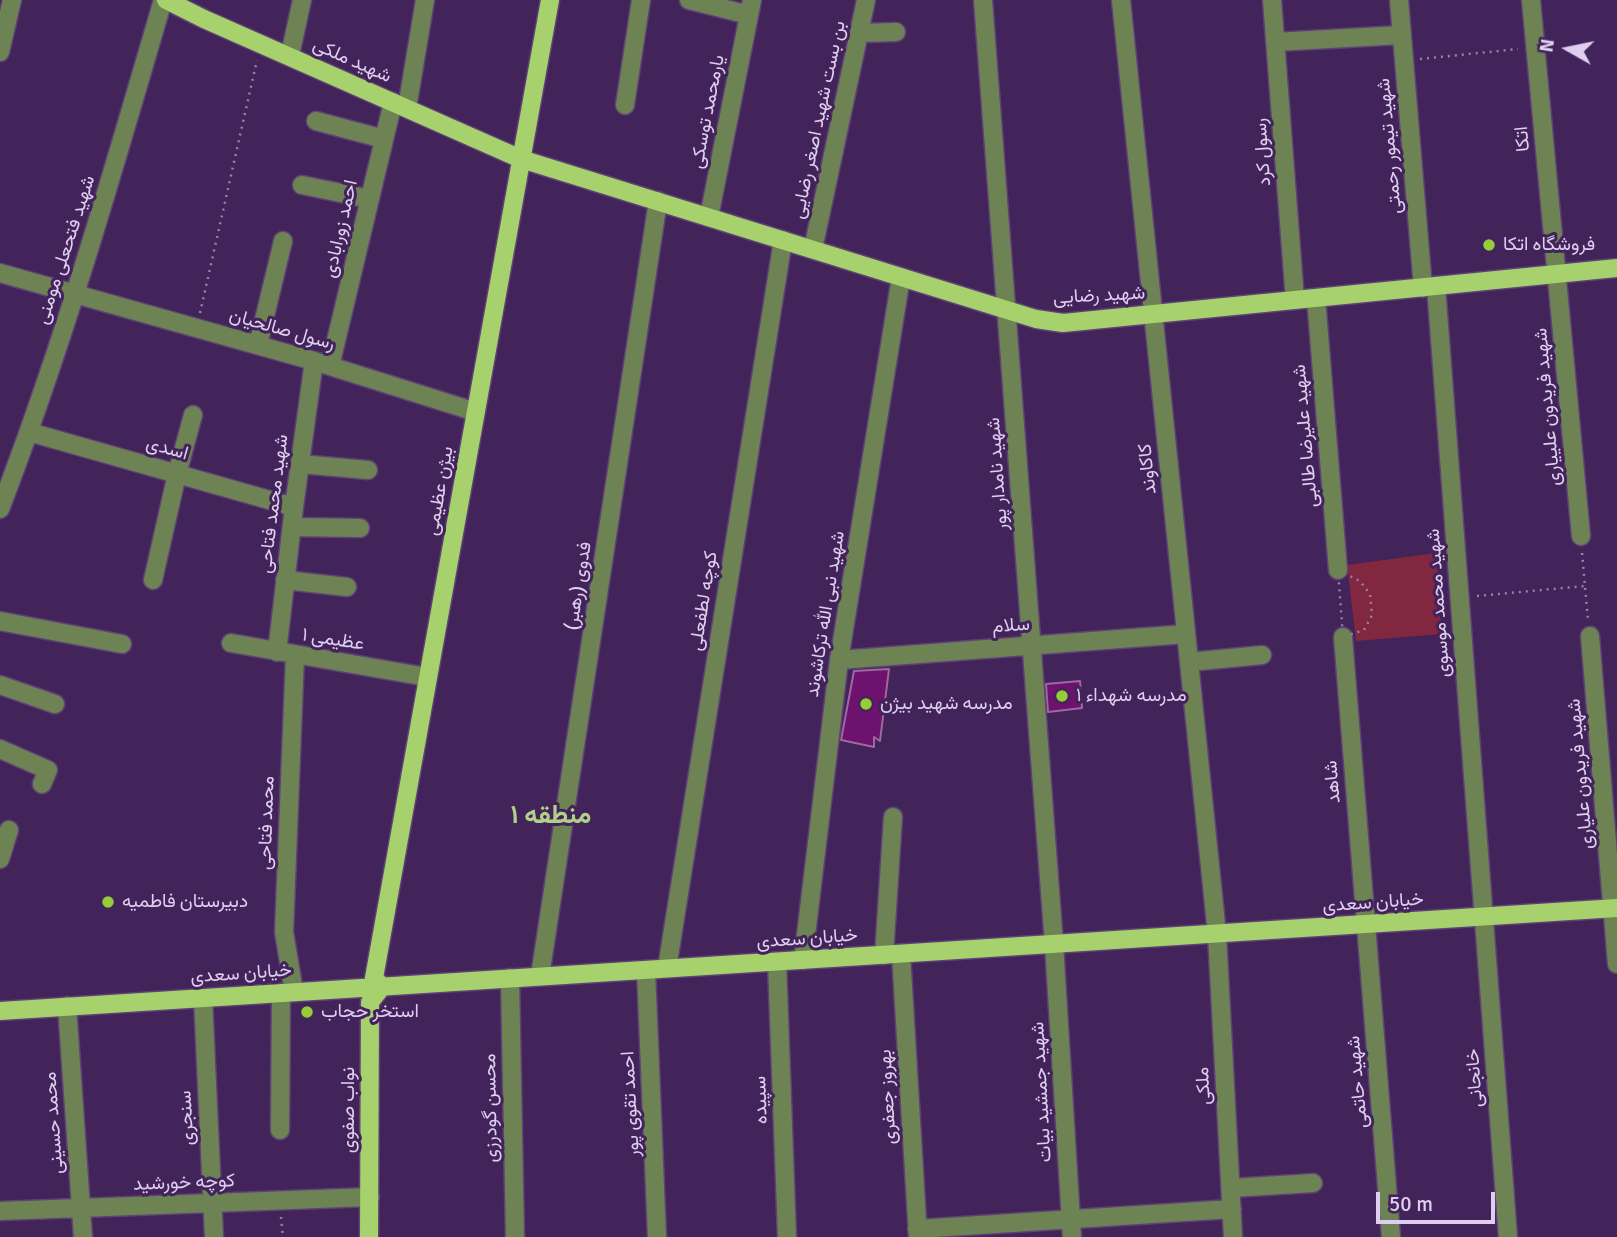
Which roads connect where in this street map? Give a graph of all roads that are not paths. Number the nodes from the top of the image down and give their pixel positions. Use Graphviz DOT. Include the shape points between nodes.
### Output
graph roads {
  1 [pos="12,0"];
  2 [pos="165,0"];
  3 [pos="302,0"];
  4 [pos="425,0"];
  5 [pos="550,0"];
  6 [pos="642,0"];
  7 [pos="689,0"];
  8 [pos="866,0"];
  9 [pos="983,0"];
  10 [pos="1121,0"];
  11 [pos="1272,0"];
  12 [pos="1399,0"];
  13 [pos="1531,0"];
  14 [pos="750,8"];
  15 [pos="896,32"];
  16 [pos="859,33"];
  17 [pos="1401,35"];
  18 [pos="1275,42"];
  19 [pos="0,52"];
  20 [pos="290,55"];
  21 [pos="400,105"];
  22 [pos="625,105"];
  23 [pos="316,121"];
  24 [pos="384,139"];
  25 [pos="521,159"];
  26 [pos="302,185"];
  27 [pos="370,199"];
  28 [pos="659,201"];
  29 [pos="709,217"];
  30 [pos="783,240"];
  31 [pos="283,241"];
  32 [pos="813,249"];
  33 [pos="1617,268"];
  34 [pos="0,273"];
  35 [pos="1556,274"];
  36 [pos="901,277"];
  37 [pos="1429,287"];
  38 [pos="75,294"];
  39 [pos="1316,298"];
  40 [pos="1295,300"];
  41 [pos="1006,309"];
  42 [pos="1153,314"];
  43 [pos="258,345"];
  44 [pos="322,363"];
  45 [pos="476,412"];
  46 [pos="193,415"];
  47 [pos="29,432"];
  48 [pos="300,464"];
  49 [pos="368,470"];
  50 [pos="177,474"];
  51 [pos="294,507"];
  52 [pos="0,509"];
  53 [pos="292,527"];
  54 [pos="360,528"];
  55 [pos="1581,536"];
  56 [pos="1338,570"];
  57 [pos="153,580"];
  58 [pos="285,580"];
  59 [pos="347,587"];
  60 [pos="0,621"];
  61 [pos="1186,634"];
  62 [pos="1590,636"];
  63 [pos="1343,637"];
  64 [pos="232,643"];
  65 [pos="122,644"];
  66 [pos="1032,645"];
  67 [pos="286,653"];
  68 [pos="1262,655"];
  69 [pos="839,660"];
  70 [pos="1189,662"];
  71 [pos="427,677"];
  72 [pos="0,685"];
  73 [pos="55,704"];
  74 [pos="0,749"];
  75 [pos="43,784"];
  76 [pos="893,817"];
  77 [pos="9,830"];
  78 [pos="0,859"];
  79 [pos="1615,908"];
  80 [pos="1484,917"];
  81 [pos="1366,924"];
  82 [pos="1217,934"];
  83 [pos="1054,944"];
  84 [pos="892,954"];
  85 [pos="803,960"];
  86 [pos="777,962"];
  87 [pos="1617,964"];
  88 [pos="667,968"];
  89 [pos="646,970"];
  90 [pos="541,976"];
  91 [pos="510,978"];
  92 [pos="382,986"];
  93 [pos="287,992"];
  94 [pos="203,998"];
  95 [pos="67,1006"];
  96 [pos="0,1011"];
  97 [pos="280,1130"];
  98 [pos="1313,1183"];
  99 [pos="1231,1188"];
  100 [pos="370,1197"];
  101 [pos="212,1203"];
  102 [pos="81,1208"];
  103 [pos="1232,1209"];
  104 [pos="0,1211"];
  105 [pos="1071,1228"];
  106 [pos="917,1233"];
  107 [pos="83,1237"];
  108 [pos="214,1237"];
  109 [pos="369,1237"];
  110 [pos="515,1237"];
  111 [pos="657,1237"];
  112 [pos="787,1237"];
  113 [pos="1233,1237"];
  114 [pos="1391,1237"];
  115 [pos="1508,1237"];
  1 -- 19 [label="street"];
  2 -- 20 [label="main road, شهید ملکی"];
  2 -- 38 [label="street, شهید فتحعلی مومنی"];
  3 -- 20 [label="street"];
  4 -- 21 [label="street, احمد زورابادی"];
  5 -- 25 [label="main road, بیژن عظیمی"];
  6 -- 22 [label="street"];
  7 -- 14 [label="street"];
  8 -- 16 [label="street, بن بست شهید اصغر رضایی"];
  9 -- 41 [label="street, شهید نامدار پور"];
  10 -- 42 [label="street, کاکاوند"];
  11 -- 18 [label="street, رسول کرد"];
  12 -- 17 [label="street, شهید تیمور رحمتی"];
  13 -- 35 [label="street, اتکا"];
  14 -- 29 [label="street, یارمحمد توسکی"];
  15 -- 16 [label="street"];
  16 -- 32 [label="street, بن بست شهید اصغر رضایی"];
  17 -- 18 [label="street"];
  17 -- 37 [label="street, شهید تیمور رحمتی"];
  18 -- 40 [label="street, رسول کرد"];
  20 -- 21 [label="main road, شهید ملکی"];
  21 -- 24 [label="street, احمد زورابادی"];
  21 -- 25 [label="main road, شهید ملکی"];
  23 -- 24 [label="street"];
  24 -- 27 [label="street, احمد زورابادی"];
  25 -- 28 [label="main road, شهید رضایی"];
  25 -- 45 [label="main road, بیژن عظیمی"];
  26 -- 27 [label="street"];
  27 -- 44 [label="street, احمد زورابادی"];
  28 -- 29 [label="main road, شهید رضایی"];
  28 -- 90 [label="street, فدوی (رهبر)"];
  29 -- 30 [label="main road, شهید رضایی"];
  30 -- 32 [label="main road, شهید رضایی"];
  30 -- 88 [label="street, کوچه لطفعلی"];
  31 -- 43 [label="street"];
  32 -- 36 [label="main road, شهید رضایی"];
  33 -- 35 [label="main road, شهید رضایی"];
  34 -- 38 [label="street, رسول صالحیان"];
  35 -- 37 [label="main road, شهید رضایی"];
  35 -- 55 [label="street, شهید فریدون علییاری"];
  36 -- 41 [label="main road, شهید رضایی"];
  36 -- 69 [label="street, شهید نبی الله ترکاشوند"];
  37 -- 39 [label="main road, شهید رضایی"];
  37 -- 80 [label="street, شهید محمد موسوی" via="1460,598"];
  38 -- 43 [label="street, رسول صالحیان"];
  38 -- 47 [label="street, شهید فتحعلی مومنی"];
  39 -- 40 [label="main road, شهید رضایی"];
  39 -- 56 [label="street, شهید علیرضا طالبی"];
  40 -- 42 [label="main road, شهید رضایی"];
  41 -- 42 [label="main road, شهید رضایی" via="1063,323"];
  41 -- 66 [label="street, شهید نامدار پور"];
  42 -- 61 [label="street, کاکاوند"];
  43 -- 44 [label="street, رسول صالحیان"];
  44 -- 45 [label="street, رسول صالحیان"];
  44 -- 48 [label="street, شهید محمد فتاحی"];
  45 -- 71 [label="main road, بیژن عظیمی"];
  46 -- 50 [label="street"];
  47 -- 50 [label="street, اسدی"];
  47 -- 52 [label="street, شهید فتحعلی مومنی"];
  48 -- 49 [label="street"];
  48 -- 51 [label="street, شهید محمد فتاحی"];
  50 -- 51 [label="street, اسدی"];
  50 -- 57 [label="street"];
  51 -- 53 [label="street, شهید محمد فتاحی"];
  53 -- 54 [label="street"];
  53 -- 58 [label="street, شهید محمد فتاحی"];
  58 -- 59 [label="street"];
  58 -- 67 [label="street, شهید محمد فتاحی"];
  60 -- 65 [label="street"];
  61 -- 66 [label="street, سلام"];
  61 -- 70 [label="street, کاکاوند"];
  62 -- 79 [label="street, شهید فریدون علیاری"];
  63 -- 81 [label="street, شاهد"];
  64 -- 67 [label="street, عظیمی ۱"];
  66 -- 69 [label="street, سلام"];
  66 -- 83 [label="street, شهید نامدار پور"];
  67 -- 71 [label="street, عظیمی ۱"];
  67 -- 93 [label="street, محمد فتاحی"];
  68 -- 70 [label="street"];
  69 -- 85 [label="street, شهید نبی الله ترکاشوند"];
  70 -- 82 [label="street, کاکاوند"];
  71 -- 92 [label="main road, بیژن عظیمی" via="374,978"];
  72 -- 73 [label="street"];
  74 -- 75 [label="street" via="48,770"];
  76 -- 84 [label="street, بهروز جعفری"];
  77 -- 78 [label="street"];
  79 -- 80 [label="main road, خیابان سعدی"];
  79 -- 87 [label="street, شهید فریدون علیاری"];
  80 -- 81 [label="main road, خیابان سعدی"];
  80 -- 115 [label="street, خانجانی"];
  81 -- 82 [label="main road, خیابان سعدی"];
  81 -- 114 [label="street, شهید حاتمی"];
  82 -- 83 [label="main road, خیابان سعدی"];
  82 -- 99 [label="street, ملکی"];
  83 -- 84 [label="main road, خیابان سعدی"];
  83 -- 105 [label="street, شهید جمشید بیات"];
  84 -- 85 [label="main road, خیابان سعدی"];
  84 -- 106 [label="street, بهروز جعفری"];
  85 -- 86 [label="main road, خیابان سعدی"];
  86 -- 88 [label="main road, خیابان سعدی"];
  86 -- 112 [label="street, سپیده"];
  88 -- 89 [label="main road, خیابان سعدی"];
  89 -- 90 [label="main road, خیابان سعدی"];
  89 -- 111 [label="street, احمد تقوی پور"];
  90 -- 91 [label="main road, خیابان سعدی"];
  91 -- 92 [label="main road, خیابان سعدی"];
  91 -- 110 [label="street, محسن گودرزی"];
  92 -- 93 [label="main road, خیابان سعدی"];
  92 -- 100 [label="main road, نواب صفوی" via="370,1002"];
  93 -- 94 [label="main road, خیابان سعدی"];
  93 -- 97 [label="street, محمد فتاحی"];
  94 -- 95 [label="main road, خیابان سعدی"];
  94 -- 101 [label="street, سنجری"];
  95 -- 96 [label="main road, خیابان سعدی"];
  95 -- 102 [label="street, محمد حسینی"];
  98 -- 99 [label="street"];
  99 -- 103 [label="street, ملکی"];
  100 -- 101 [label="street, کوچه خورشید"];
  100 -- 109 [label="main road, نواب صفوی"];
  101 -- 102 [label="street, کوچه خورشید"];
  101 -- 108 [label="street, سنجری"];
  102 -- 104 [label="street, کوچه خورشید"];
  102 -- 107 [label="street, محمد حسینی"];
  103 -- 105 [label="street"];
  103 -- 113 [label="street, ملکی"];
  105 -- 106 [label="street"];
}
